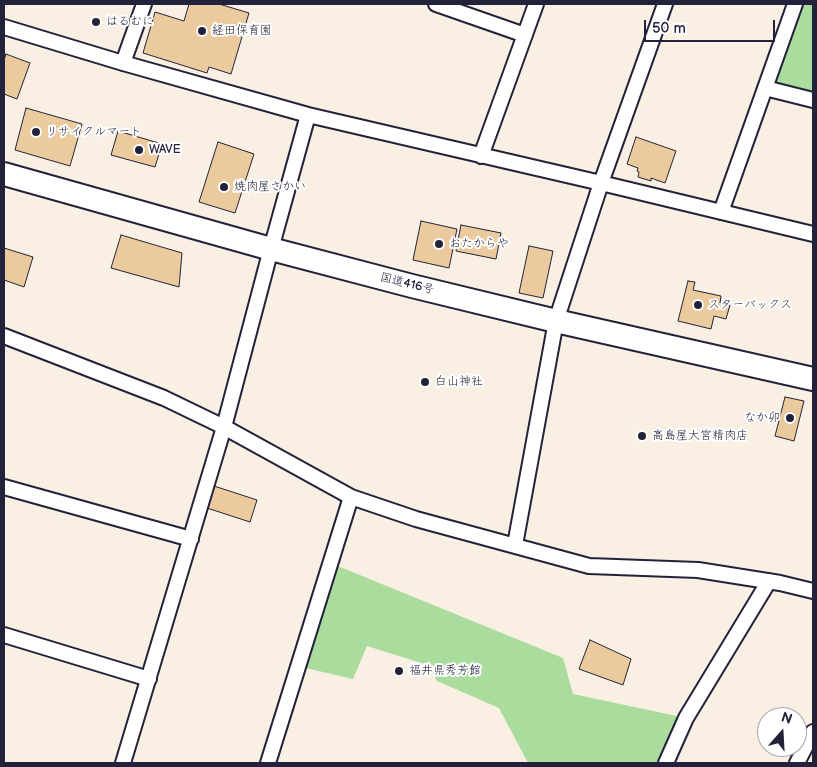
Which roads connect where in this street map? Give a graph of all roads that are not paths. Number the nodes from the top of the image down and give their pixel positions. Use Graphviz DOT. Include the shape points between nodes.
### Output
graph roads {
  1 [pos="144,4"];
  2 [pos="436,4"];
  3 [pos="536,4"];
  4 [pos="665,4"];
  5 [pos="795,4"];
  6 [pos="4,27"];
  7 [pos="525,35"];
  8 [pos="123,63"];
  9 [pos="765,88"];
  10 [pos="813,100"];
  11 [pos="308,115"];
  12 [pos="481,156"];
  13 [pos="4,174"];
  14 [pos="600,182"];
  15 [pos="721,212"];
  16 [pos="813,234"];
  17 [pos="271,249"];
  18 [pos="556,321"];
  19 [pos="4,336"];
  20 [pos="813,379"];
  21 [pos="224,427"];
  22 [pos="4,487"];
  23 [pos="351,497"];
  24 [pos="190,539"];
  25 [pos="515,545"];
  26 [pos="769,581"];
  27 [pos="813,591"];
  28 [pos="4,635"];
  29 [pos="149,679"];
  30 [pos="813,732"];
  31 [pos="123,763"];
  32 [pos="268,763"];
  33 [pos="666,763"];
  34 [pos="797,763"];
  1 -- 8 [label="street"];
  2 -- 7 [label="street"];
  3 -- 7 [label="street"];
  4 -- 14 [label="street"];
  5 -- 9 [label="street"];
  6 -- 8 [label="street"];
  7 -- 12 [label="street"];
  8 -- 11 [label="street"];
  9 -- 10 [label="street"];
  9 -- 15 [label="street"];
  11 -- 12 [label="street"];
  11 -- 17 [label="street"];
  12 -- 14 [label="street"];
  13 -- 17 [label="highway, 国道416号"];
  14 -- 15 [label="street"];
  14 -- 18 [label="street"];
  15 -- 16 [label="street"];
  17 -- 18 [label="highway, 国道416号"];
  17 -- 21 [label="street"];
  18 -- 20 [label="highway, 国道416号"];
  18 -- 25 [label="street"];
  19 -- 21 [label="street" via="164,398"];
  21 -- 23 [label="street"];
  21 -- 24 [label="street"];
  22 -- 24 [label="street"];
  23 -- 25 [label="street" via="416,519"];
  23 -- 32 [label="street"];
  24 -- 29 [label="street"];
  25 -- 26 [label="street" via="589,566 698,570"];
  26 -- 27 [label="street"];
  26 -- 33 [label="street" via="686,718"];
  28 -- 29 [label="street"];
  29 -- 31 [label="street"];
  30 -- 34 [label="street"];
}
